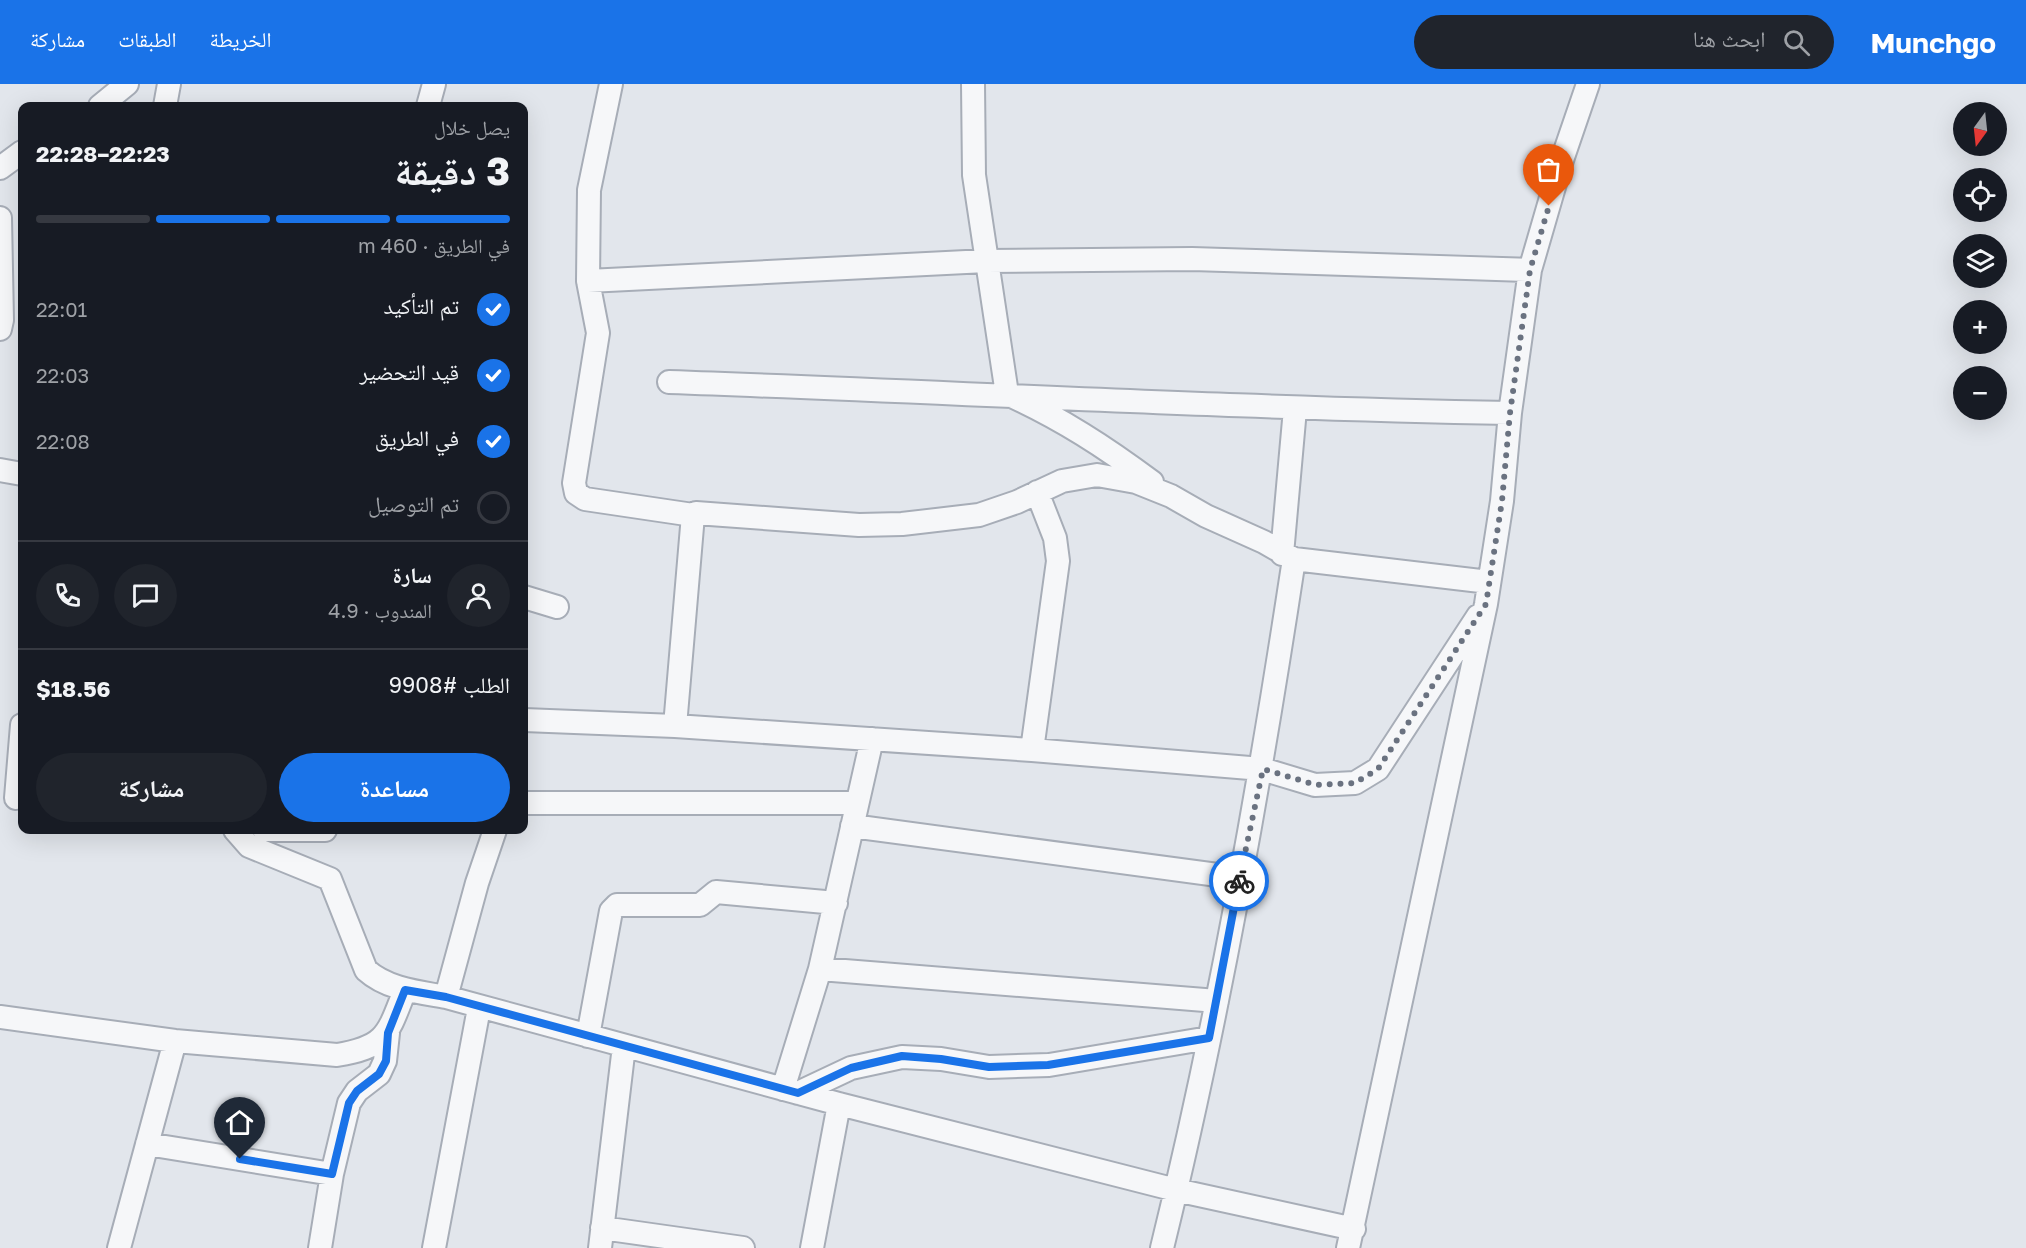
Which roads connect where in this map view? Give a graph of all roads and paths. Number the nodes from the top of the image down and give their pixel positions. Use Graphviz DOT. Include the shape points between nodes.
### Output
graph roads {
  1 [pos="127,84"];
  2 [pos="170,84"];
  3 [pos="434,84"];
  4 [pos="611,84"];
  5 [pos="973,84"];
  6 [pos="1588,84"];
  7 [pos="105,102"];
  8 [pos="166,102"];
  9 [pos="429,102"];
  10 [pos="0,218"];
  11 [pos="986,261"];
  12 [pos="1530,270"];
  13 [pos="588,281"];
  14 [pos="0,330"];
  15 [pos="669,382"];
  16 [pos="1007,394"];
  17 [pos="1295,409"];
  18 [pos="1510,413"];
  19 [pos="0,470"];
  20 [pos="18,473"];
  21 [pos="1037,492"];
  22 [pos="1171,496"];
  23 [pos="693,515"];
  24 [pos="1288,557"];
  25 [pos="1487,593"];
  26 [pos="528,598"];
  27 [pos="557,607"];
  28 [pos="528,720"];
  29 [pos="675,726"];
  30 [pos="872,740"];
  31 [pos="1032,750"];
  32 [pos="18,757"];
  33 [pos="1263,769"];
  34 [pos="13,798"];
  35 [pos="528,803"];
  36 [pos="856,803"];
  37 [pos="852,826"];
  38 [pos="238,834"];
  39 [pos="494,834"];
  40 [pos="1240,878"];
  41 [pos="836,903"];
  42 [pos="820,969"];
  43 [pos="405,990"];
  44 [pos="446,997"];
  45 [pos="1217,1000"];
  46 [pos="479,1008"];
  47 [pos="0,1017"];
  48 [pos="388,1033"];
  49 [pos="588,1036"];
  50 [pos="1209,1038"];
  51 [pos="175,1041"];
  52 [pos="624,1046"];
  53 [pos="791,1091"];
  54 [pos="839,1104"];
  55 [pos="147,1144"];
  56 [pos="332,1174"];
  57 [pos="1176,1190"];
  58 [pos="601,1238"];
  59 [pos="1351,1239"];
  60 [pos="119,1248"];
  61 [pos="320,1248"];
  62 [pos="434,1248"];
  63 [pos="742,1248"];
  64 [pos="812,1248"];
  65 [pos="1162,1248"];
  1 -- 7 [label="street"];
  2 -- 8 [label="street"];
  3 -- 9 [label="street"];
  4 -- 13 [label="street" via="589,190"];
  5 -- 11 [label="street" via="974,175"];
  6 -- 12 [label="street"];
  10 -- 14 [label="street"];
  11 -- 12 [label="street" via="1192,259"];
  11 -- 13 [label="street"];
  11 -- 16 [label="street"];
  12 -- 18 [label="street"];
  13 -- 23 [label="street" via="598,333 573,483 576,493 585,499"];
  15 -- 16 [label="street"];
  16 -- 17 [label="street"];
  16 -- 22 [label="street" via="1094,440"];
  17 -- 18 [label="street"];
  17 -- 24 [label="street"];
  18 -- 25 [label="street" via="1502,501"];
  19 -- 20 [label="street"];
  21 -- 22 [label="street" via="1062,481 1097,475 1136,482"];
  21 -- 23 [label="street" via="979,514 902,524"];
  21 -- 31 [label="street" via="1055,538 1058,561"];
  22 -- 24 [label="street"];
  23 -- 29 [label="street"];
  24 -- 25 [label="street"];
  24 -- 33 [label="street"];
  25 -- 33 [label="street" via="1378,769 1355,783 1316,785"];
  25 -- 59 [label="street"];
  26 -- 27 [label="street"];
  28 -- 29 [label="street"];
  29 -- 30 [label="street"];
  30 -- 31 [label="street"];
  30 -- 36 [label="street"];
  31 -- 33 [label="street"];
  32 -- 34 [label="street"];
  33 -- 40 [label="street"];
  35 -- 36 [label="street"];
  36 -- 37 [label="street"];
  37 -- 40 [label="street"];
  37 -- 41 [label="street"];
  38 -- 43 [label="street" via="249,846 330,879 366,970 376,979"];
  39 -- 44 [label="street"];
  40 -- 45 [label="street"];
  41 -- 42 [label="street"];
  41 -- 49 [label="street" via="716,892 700,904 617,905 611,911"];
  42 -- 45 [label="street"];
  42 -- 53 [label="street"];
  43 -- 44 [label="street"];
  43 -- 48 [label="street"];
  44 -- 46 [label="street"];
  45 -- 50 [label="street"];
  46 -- 49 [label="street"];
  46 -- 62 [label="street"];
  47 -- 51 [label="street"];
  48 -- 51 [label="street" via="362,1051 337,1055"];
  48 -- 56 [label="street" via="386,1061 379,1074 357,1091 349,1103"];
  49 -- 52 [label="street"];
  50 -- 53 [label="street" via="1048,1065 989,1067 902,1056 851,1068"];
  50 -- 57 [label="street"];
  51 -- 55 [label="street"];
  52 -- 53 [label="street"];
  52 -- 58 [label="street"];
  53 -- 54 [label="street"];
  54 -- 57 [label="street"];
  54 -- 64 [label="street"];
  55 -- 56 [label="street"];
  55 -- 60 [label="street"];
  56 -- 61 [label="street"];
  57 -- 59 [label="street"];
  57 -- 65 [label="street"];
  58 -- 63 [label="street"];
}
